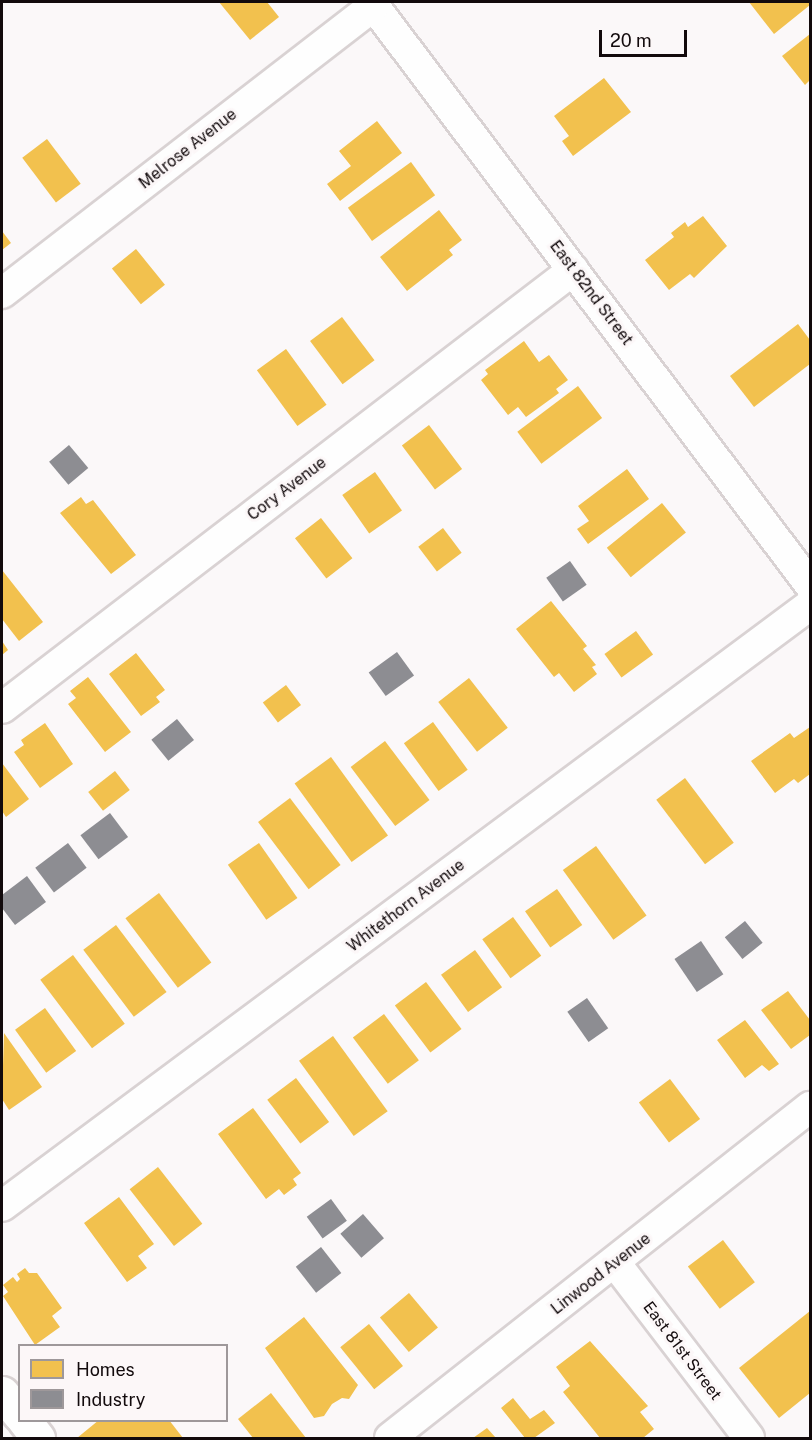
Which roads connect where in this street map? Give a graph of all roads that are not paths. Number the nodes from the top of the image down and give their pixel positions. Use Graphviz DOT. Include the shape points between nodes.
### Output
graph roads {
  1 [pos="373,3"];
  2 [pos="573,270"];
  3 [pos="2,293"];
  4 [pos="810,585"];
  5 [pos="810,605"];
  6 [pos="2,708"];
  7 [pos="810,1107"];
  8 [pos="2,1206"];
  9 [pos="615,1264"];
  10 [pos="2,1393"];
  11 [pos="18,1413"];
  12 [pos="26,1422"];
  13 [pos="38,1438"];
  14 [pos="390,1438"];
  15 [pos="749,1438"];
  1 -- 2 [label="street, East 82nd Street"];
  1 -- 3 [label="street, Melrose Avenue"];
  2 -- 4 [label="street, East 82nd Street"];
  2 -- 6 [label="street, Cory Avenue"];
  5 -- 8 [label="street, Whitethorn Avenue"];
  7 -- 9 [label="street, Linwood Avenue"];
  9 -- 14 [label="street, Linwood Avenue"];
  9 -- 15 [label="street, East 81st Street"];
  10 -- 11 [label="main road"];
  12 -- 13 [label="main road"];
}
